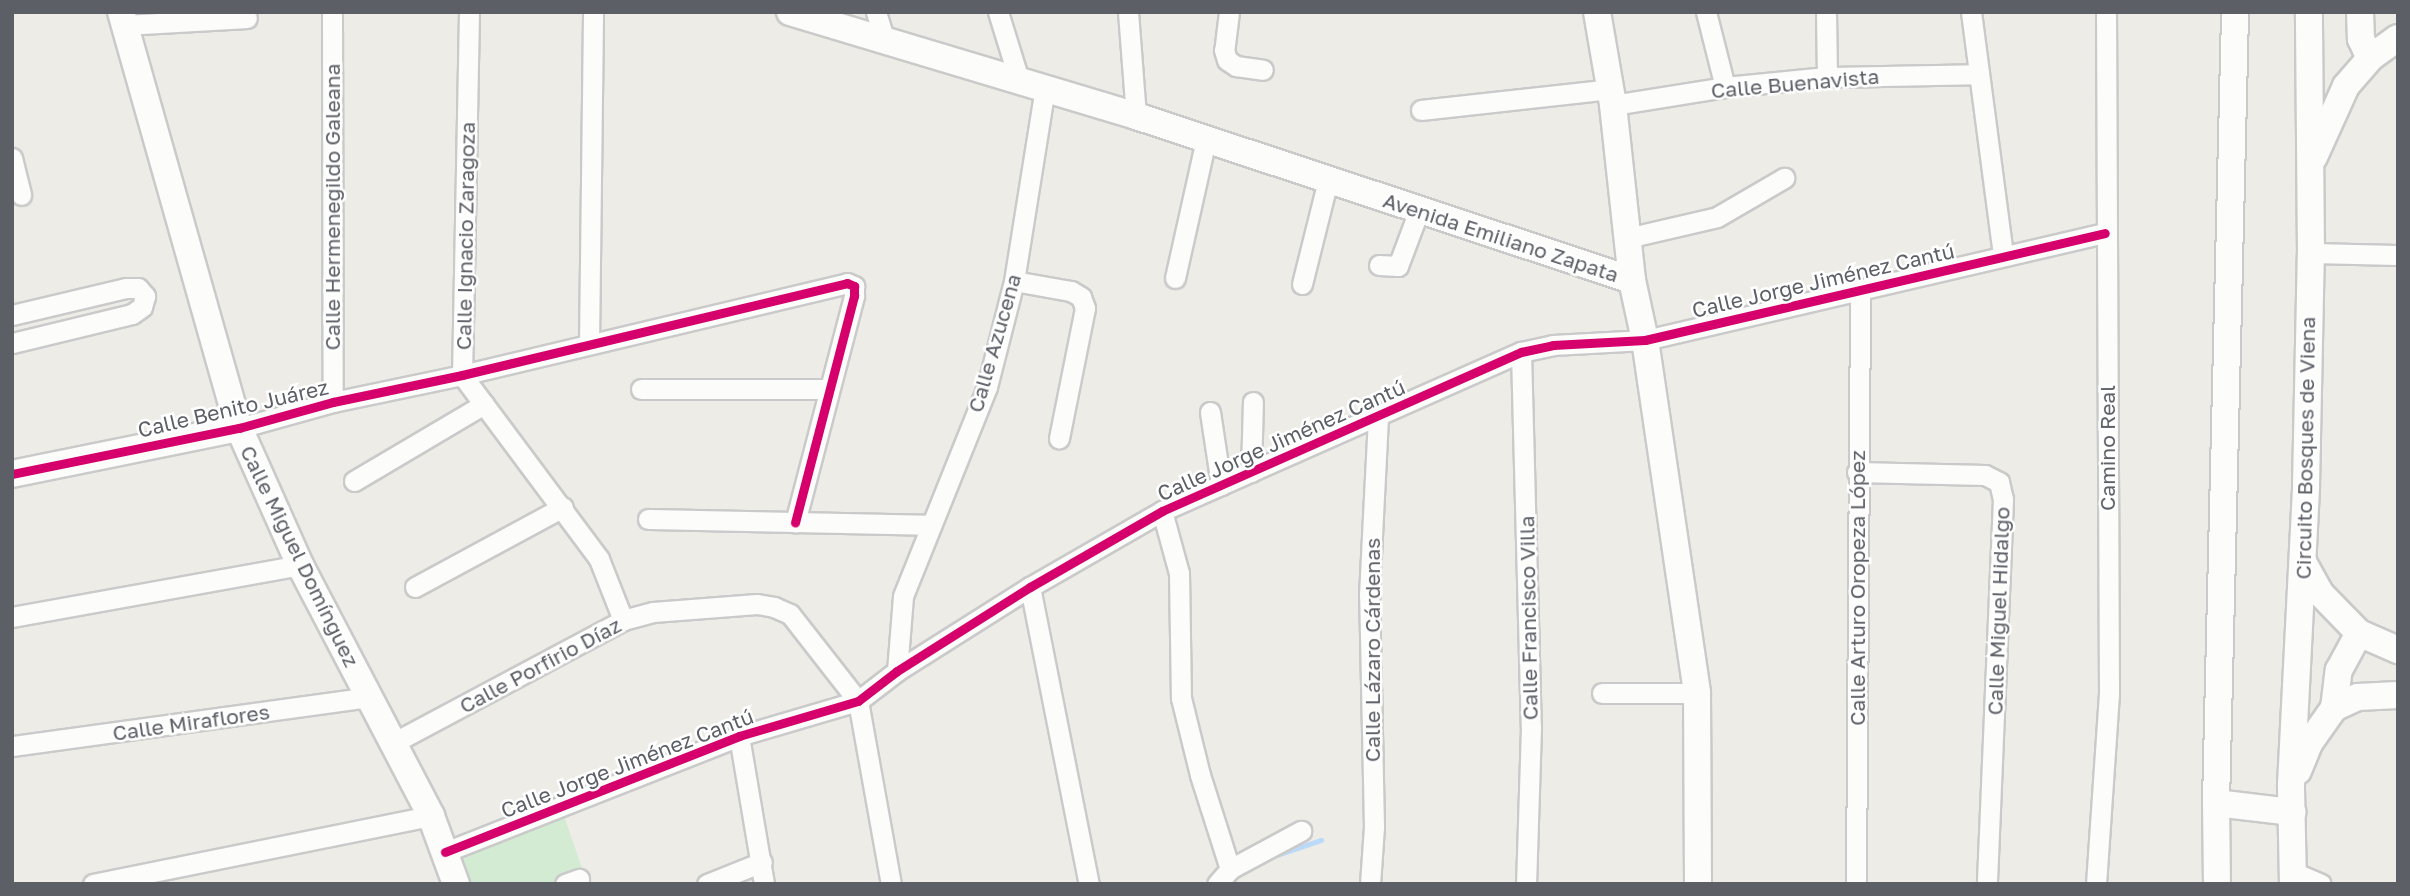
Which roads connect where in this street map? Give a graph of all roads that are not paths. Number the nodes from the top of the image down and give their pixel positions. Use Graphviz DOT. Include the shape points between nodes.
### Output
graph roads {
  1 [pos="332,12"];
  2 [pos="469,12"];
  3 [pos="593,12"];
  4 [pos="790,12"];
  5 [pos="876,12"];
  6 [pos="998,12"];
  7 [pos="1129,12"];
  8 [pos="1229,12"];
  9 [pos="1597,12"];
  10 [pos="1706,12"];
  11 [pos="1826,12"];
  12 [pos="1971,12"];
  13 [pos="2106,12"];
  14 [pos="2235,12"];
  15 [pos="2309,12"];
  16 [pos="2360,12"];
  17 [pos="247,18"];
  18 [pos="123,19"];
  19 [pos="2398,38"];
  20 [pos="885,41"];
  21 [pos="2370,58"];
  22 [pos="1263,70"];
  23 [pos="1979,74"];
  24 [pos="1827,76"];
  25 [pos="1019,80"];
  26 [pos="1725,87"];
  27 [pos="1045,88"];
  28 [pos="1612,97"];
  29 [pos="1421,110"];
  30 [pos="1136,116"];
  31 [pos="1206,139"];
  32 [pos="12,158"];
  33 [pos="2309,171"];
  34 [pos="1784,178"];
  35 [pos="1328,180"];
  36 [pos="21,195"];
  37 [pos="1419,210"];
  38 [pos="2105,233"];
  39 [pos="1627,237"];
  40 [pos="2311,253"];
  41 [pos="2003,254"];
  42 [pos="2398,255"];
  43 [pos="1379,265"];
  44 [pos="1175,278"];
  45 [pos="1632,280"];
  46 [pos="1014,281"];
  47 [pos="1302,284"];
  48 [pos="1860,292"];
  49 [pos="12,315"];
  50 [pos="1644,340"];
  51 [pos="12,343"];
  52 [pos="589,344"];
  53 [pos="1521,352"];
  54 [pos="462,375"];
  55 [pos="830,388"];
  56 [pos="641,389"];
  57 [pos="333,402"];
  58 [pos="1253,402"];
  59 [pos="484,404"];
  60 [pos="1210,412"];
  61 [pos="1378,416"];
  62 [pos="239,428"];
  63 [pos="1059,438"];
  64 [pos="1251,472"];
  65 [pos="1857,472"];
  66 [pos="12,473"];
  67 [pos="354,481"];
  68 [pos="1221,485"];
  69 [pos="563,507"];
  70 [pos="1162,511"];
  71 [pos="648,519"];
  72 [pos="796,522"];
  73 [pos="929,525"];
  74 [pos="2303,562"];
  75 [pos="300,565"];
  76 [pos="415,587"];
  77 [pos="1030,587"];
  78 [pos="12,617"];
  79 [pos="623,620"];
  80 [pos="2359,633"];
  81 [pos="2398,650"];
  82 [pos="897,671"];
  83 [pos="1602,693"];
  84 [pos="1697,693"];
  85 [pos="2398,695"];
  86 [pos="369,697"];
  87 [pos="858,701"];
  88 [pos="2334,708"];
  89 [pos="739,736"];
  90 [pos="393,743"];
  91 [pos="12,746"];
  92 [pos="2291,799"];
  93 [pos="2216,803"];
  94 [pos="431,816"];
  95 [pos="1301,831"];
  96 [pos="445,852"];
  97 [pos="762,862"];
  98 [pos="1229,867"];
  99 [pos="2293,878"];
  100 [pos="93,884"];
  101 [pos="456,884"];
  102 [pos="707,884"];
  103 [pos="764,884"];
  104 [pos="891,884"];
  105 [pos="1089,884"];
  106 [pos="1217,884"];
  107 [pos="1370,884"];
  108 [pos="1526,884"];
  109 [pos="1698,884"];
  110 [pos="1856,884"];
  111 [pos="1987,884"];
  112 [pos="2096,884"];
  113 [pos="2217,884"];
  114 [pos="2321,884"];
  1 -- 57 [label="street, Calle Hermenegildo Galeana"];
  2 -- 54 [label="street, Calle Ignacio Zaragoza"];
  3 -- 52 [label="street"];
  4 -- 20 [label="street, Avenida Emiliano Zapata"];
  5 -- 20 [label="street"];
  6 -- 25 [label="street"];
  7 -- 30 [label="street"];
  8 -- 22 [label="street" via="1227,60"];
  9 -- 28 [label="street"];
  10 -- 26 [label="street"];
  11 -- 24 [label="street"];
  12 -- 23 [label="street"];
  13 -- 38 [label="street, Camino Real"];
  14 -- 93 [label="street"];
  15 -- 33 [label="street, Circuito Bosques de Viena"];
  16 -- 21 [label="street" via="2361,39"];
  17 -- 18 [label="street"];
  18 -- 62 [label="street, Calle Miguel Domínguez"];
  19 -- 21 [label="street"];
  20 -- 25 [label="street, Avenida Emiliano Zapata"];
  21 -- 33 [label="street" via="2346,86"];
  23 -- 24 [label="street, Calle Buenavista"];
  23 -- 41 [label="street"];
  24 -- 26 [label="street, Calle Buenavista"];
  25 -- 27 [label="street, Avenida Emiliano Zapata"];
  26 -- 28 [label="street, Calle Buenavista"];
  27 -- 30 [label="street, Avenida Emiliano Zapata"];
  27 -- 46 [label="street, Calle Azucena"];
  28 -- 29 [label="street, Calle Buenavista"];
  28 -- 39 [label="street"];
  30 -- 31 [label="street, Avenida Emiliano Zapata"];
  31 -- 35 [label="street, Avenida Emiliano Zapata"];
  31 -- 44 [label="street"];
  32 -- 36 [label="street"];
  33 -- 40 [label="street, Circuito Bosques de Viena"];
  34 -- 39 [label="street" via="1717,217"];
  35 -- 37 [label="street, Avenida Emiliano Zapata"];
  35 -- 47 [label="street"];
  37 -- 43 [label="street" via="1398,266"];
  37 -- 45 [label="street, Avenida Emiliano Zapata"];
  38 -- 41 [label="street, Calle Jorge Jiménez Cantú"];
  38 -- 112 [label="street, Camino Real" via="2109,694"];
  39 -- 45 [label="street"];
  40 -- 42 [label="street"];
  40 -- 74 [label="street, Circuito Bosques de Viena"];
  41 -- 48 [label="street, Calle Jorge Jiménez Cantú"];
  45 -- 50 [label="street, Avenida Emiliano Zapata"];
  46 -- 63 [label="street" via="1071,291 1081,297 1085,308"];
  46 -- 73 [label="street, Calle Azucena" via="987,387"];
  48 -- 50 [label="street, Calle Jorge Jiménez Cantú"];
  48 -- 65 [label="street, Calle Arturo Oropeza López"];
  49 -- 51 [label="street" via="126,288 138,288 145,296 142,307 132,314"];
  50 -- 53 [label="street, Calle Jorge Jiménez Cantú" via="1553,345"];
  50 -- 84 [label="street, Avenida Emiliano Zapata"];
  52 -- 54 [label="street, Calle Benito Juárez"];
  52 -- 55 [label="street, Calle Benito Juárez" via="847,283 854,286 854,296"];
  53 -- 61 [label="street, Calle Jorge Jiménez Cantú"];
  53 -- 108 [label="street, Calle Francisco Villa" via="1531,727"];
  54 -- 57 [label="street, Calle Benito Juárez"];
  54 -- 59 [label="street, Calle Ignacio Zaragoza"];
  55 -- 56 [label="street"];
  55 -- 72 [label="street"];
  57 -- 62 [label="street, Calle Benito Juárez"];
  58 -- 64 [label="street"];
  59 -- 67 [label="street"];
  59 -- 69 [label="street, Calle Ignacio Zaragoza"];
  60 -- 68 [label="street"];
  61 -- 64 [label="street, Calle Jorge Jiménez Cantú"];
  61 -- 107 [label="street, Calle Lázaro Cárdenas" via="1369,595 1374,827"];
  62 -- 66 [label="street, Calle Benito Juárez"];
  62 -- 75 [label="street, Calle Miguel Domínguez"];
  64 -- 68 [label="street, Calle Jorge Jiménez Cantú"];
  65 -- 110 [label="street, Calle Arturo Oropeza López"];
  65 -- 111 [label="street, Calle Miguel Hidalgo" via="1986,475 1999,482 2003,499"];
  68 -- 70 [label="street, Calle Jorge Jiménez Cantú"];
  69 -- 76 [label="street"];
  69 -- 79 [label="street, Calle Ignacio Zaragoza" via="598,559"];
  70 -- 77 [label="street, Calle Jorge Jiménez Cantú"];
  70 -- 98 [label="street" via="1179,573 1181,698"];
  71 -- 72 [label="street"];
  72 -- 73 [label="street"];
  73 -- 82 [label="street, Calle Azucena" via="903,596"];
  74 -- 80 [label="street" via="2320,593"];
  74 -- 92 [label="street, Circuito Bosques de Viena"];
  75 -- 78 [label="street"];
  75 -- 86 [label="street, Calle Miguel Domínguez"];
  77 -- 82 [label="street, Calle Jorge Jiménez Cantú"];
  77 -- 105 [label="street"];
  79 -- 87 [label="street, Calle Porfirio Díaz" via="653,612 757,604 774,607 790,614"];
  79 -- 90 [label="street, Calle Porfirio Díaz"];
  80 -- 81 [label="street"];
  80 -- 88 [label="street" via="2339,670"];
  82 -- 87 [label="street, Calle Jorge Jiménez Cantú"];
  83 -- 84 [label="street"];
  84 -- 109 [label="street, Avenida Emiliano Zapata"];
  85 -- 88 [label="street" via="2358,697"];
  86 -- 90 [label="street, Calle Miguel Domínguez"];
  86 -- 91 [label="street, Calle Miraflores"];
  87 -- 89 [label="street, Calle Jorge Jiménez Cantú"];
  87 -- 104 [label="street"];
  88 -- 92 [label="street" via="2310,742"];
  89 -- 96 [label="street, Calle Jorge Jiménez Cantú"];
  89 -- 97 [label="street"];
  90 -- 94 [label="street, Calle Miguel Domínguez"];
  92 -- 93 [label="street"];
  92 -- 99 [label="street, Circuito Bosques de Viena"];
  93 -- 113 [label="street"];
  94 -- 96 [label="street, Calle Miguel Domínguez"];
  94 -- 100 [label="street"];
  95 -- 98 [label="street"];
  96 -- 101 [label="street, Calle Miguel Domínguez"];
  97 -- 102 [label="street"];
  97 -- 103 [label="street"];
  98 -- 106 [label="street"];
  99 -- 114 [label="street"];
}
